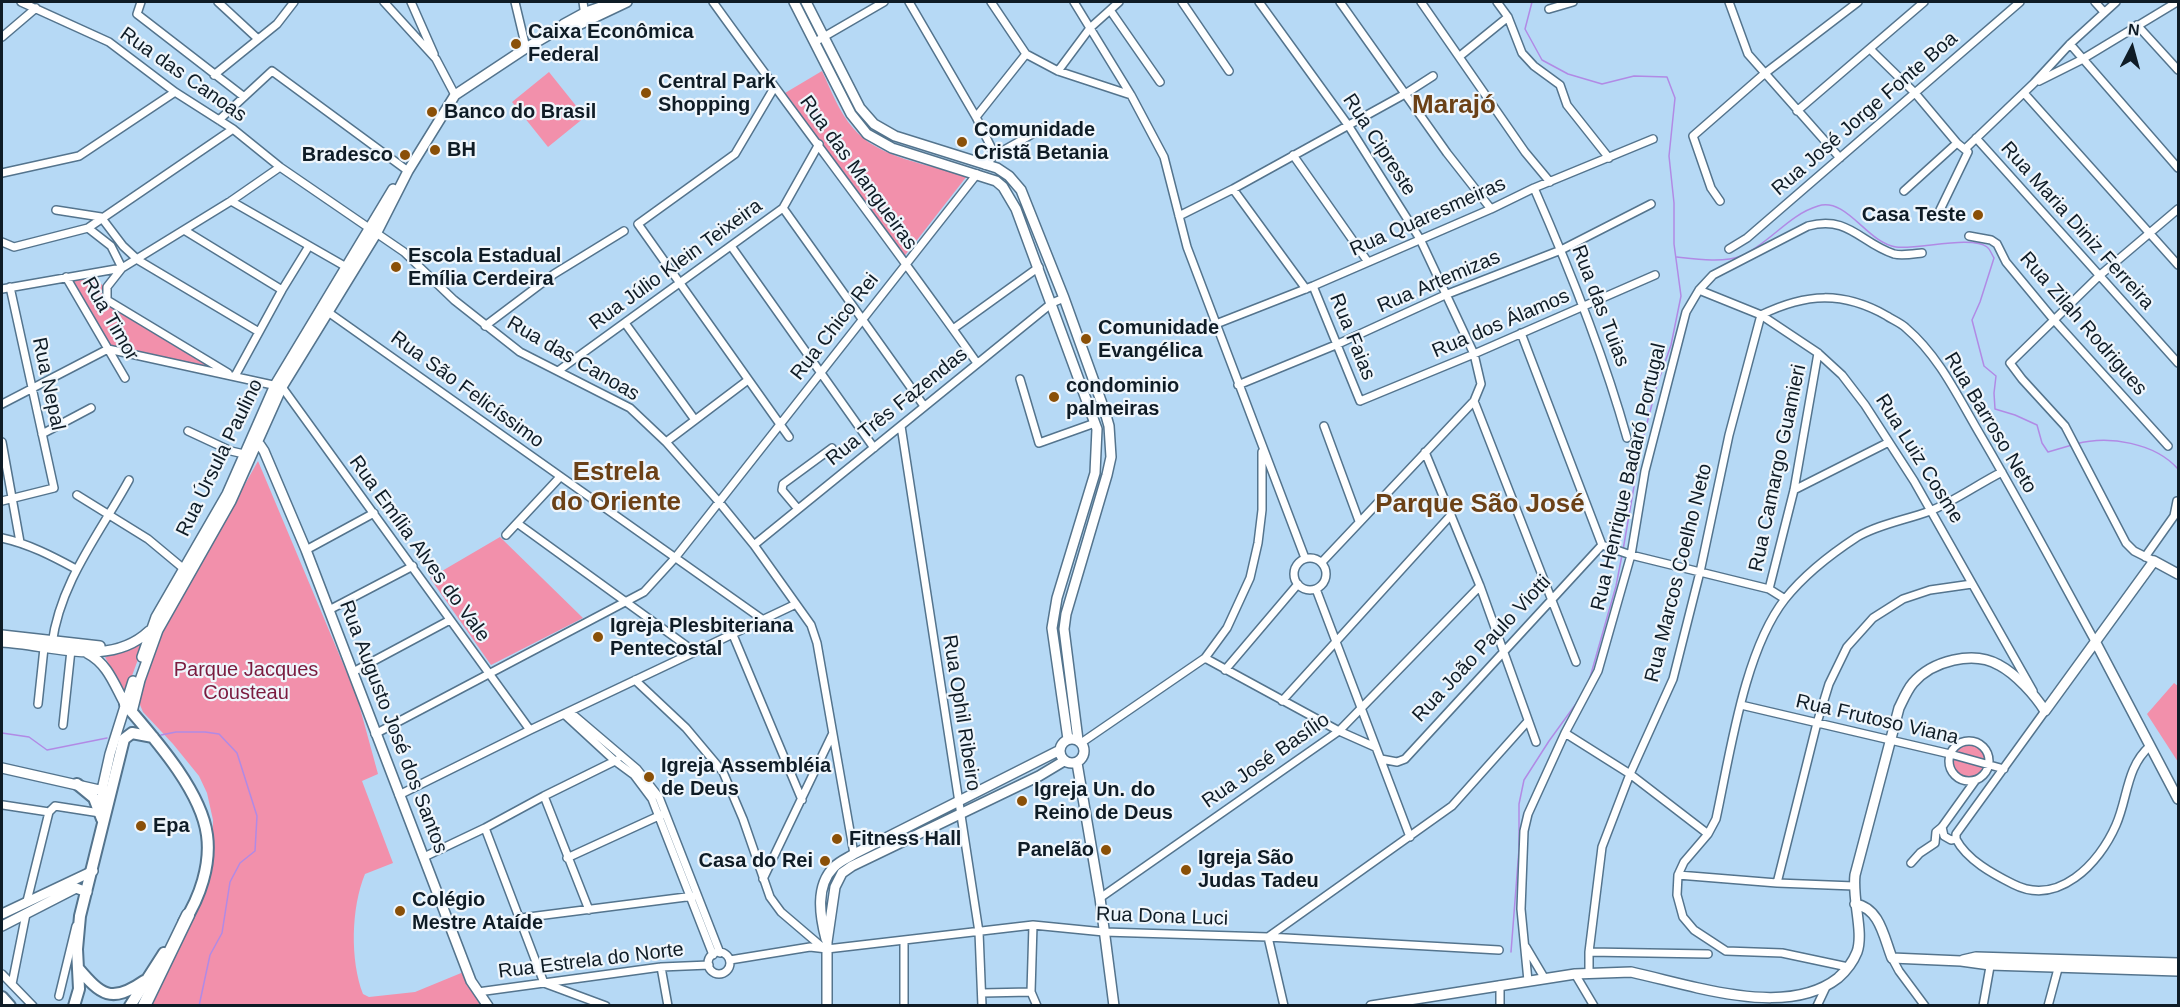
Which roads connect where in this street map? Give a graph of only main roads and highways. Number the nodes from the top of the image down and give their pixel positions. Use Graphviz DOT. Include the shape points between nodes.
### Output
graph roads {
  1 [pos="615,2"];
  2 [pos="627,2"];
  3 [pos="794,2"];
  4 [pos="806,2"];
  5 [pos="562,30"];
  6 [pos="350,269"];
  7 [pos="279,386"];
  8 [pos="1105,412"];
  9 [pos="1094,419"];
  10 [pos="257,444"];
  11 [pos="248,454"];
  12 [pos="267,459"];
  13 [pos="2178,574"];
  14 [pos="151,629"];
  15 [pos="2,634"];
  16 [pos="2,642"];
  17 [pos="2096,643"];
  18 [pos="49,646"];
  19 [pos="117,648"];
  20 [pos="84,652"];
  21 [pos="129,708"];
  22 [pos="153,737"];
  23 [pos="1076,741"];
  24 [pos="1060,750"];
  25 [pos="1064,761"];
  26 [pos="1077,763"];
  27 [pos="2,768"];
  28 [pos="77,784"];
  29 [pos="106,791"];
  30 [pos="2178,800"];
  31 [pos="102,816"];
  32 [pos="93,871"];
  33 [pos="87,892"];
  34 [pos="1855,904"];
  35 [pos="2,914"];
  36 [pos="188,915"];
  37 [pos="2,926"];
  38 [pos="826,946"];
  39 [pos="2174,967"];
  40 [pos="78,968"];
  41 [pos="149,978"];
  42 [pos="2,997"];
  43 [pos="10,1005"];
  44 [pos="74,1005"];
  45 [pos="130,1005"];
  46 [pos="144,1005"];
  47 [pos="488,1005"];
  48 [pos="826,1005"];
  49 [pos="1114,1005"];
  50 [pos="1371,1005"];
  1 -- 5 [label="main road, Rua Úrsula Paulino" via="586,12 564,24"];
  2 -- 5 [label="main road, Rua Úrsula Paulino"];
  3 -- 9 [label="main road" via="851,114 867,134 892,148 996,181 1010,196"];
  4 -- 8 [label="main road" via="861,108 874,124 895,136 997,168 1021,190"];
  5 -- 6 [label="main road, Rua Úrsula Paulino" via="526,48 455,95 397,183"];
  6 -- 7 [label="main road, Rua Úrsula Paulino"];
  6 -- 7 [label="main road, Rua Úrsula Paulino" via="328,312"];
  7 -- 10 [label="main road, Rua Úrsula Paulino"];
  7 -- 10 [label="main road, Rua Úrsula Paulino"];
  8 -- 9 [label="main road"];
  8 -- 23 [label="main road" via="1111,457 1064,629"];
  9 -- 23 [label="main road" via="1095,473 1057,598 1052,628"];
  10 -- 11 [label="main road, Rua Úrsula Paulino"];
  10 -- 12 [label="main road, Rua Augusto José dos Santos"];
  11 -- 12 [label="main road"];
  11 -- 14 [label="main road, Rua Úrsula Paulino"];
  11 -- 21 [label="main road, Rua Úrsula Paulino" via="215,531 158,630"];
  12 -- 47 [label="main road, Rua Augusto José dos Santos" via="306,550 471,981"];
  13 -- 17 [label="main road" via="2150,559"];
  14 -- 19 [label="main road" via="132,644"];
  14 -- 21 [label="main road, Rua Úrsula Paulino"];
  15 -- 18 [label="main road"];
  16 -- 18 [label="main road"];
  17 -- 30 [label="main road"];
  17 -- 34 [label="main road, Rua Luiz Cosme" via="2045,711 2036,696 2001,665 1990,661 1947,663 1932,668 1912,684 1899,708 1854,886"];
  18 -- 19 [label="main road"];
  18 -- 20 [label="main road"];
  19 -- 20 [label="main road"];
  20 -- 21 [label="main road" via="109,671"];
  21 -- 22 [label="main road"];
  21 -- 29 [label="main road, Rua Úrsula Paulino" via="110,754"];
  22 -- 29 [label="main road, Rua Úrsula Paulino" via="132,733 124,739"];
  22 -- 36 [label="main road" via="200,808 207,836 204,878"];
  23 -- 24 [label="main road" via="1061,745"];
  23 -- 26 [label="main road" via="1084,754"];
  24 -- 25 [label="main road"];
  24 -- 38 [label="main road" via="834,867 824,882 821,900 820,919"];
  25 -- 26 [label="main road"];
  25 -- 38 [label="main road" via="842,873 835,887"];
  26 -- 49 [label="main road"];
  27 -- 28 [label="main road"];
  28 -- 29 [label="main road"];
  28 -- 31 [label="main road" via="94,798"];
  29 -- 31 [label="main road, Rua Úrsula Paulino"];
  31 -- 32 [label="main road, Rua Úrsula Paulino"];
  32 -- 33 [label="main road, Rua Úrsula Paulino"];
  32 -- 35 [label="main road"];
  33 -- 37 [label="main road" via="76,888"];
  33 -- 40 [label="main road, Rua Úrsula Paulino" via="73,949"];
  34 -- 39 [label="main road" via="1877,918 1892,958 1975,964"];
  34 -- 50 [label="main road" via="1858,950 1833,984 1809,996 1748,999 1631,972 1575,974"];
  36 -- 41 [label="main road"];
  36 -- 46 [label="highway"];
  38 -- 48 [label="main road"];
  40 -- 41 [label="main road" via="95,988 108,994 121,994"];
  40 -- 44 [label="main road, Rua Úrsula Paulino" via="79,989"];
  41 -- 45 [label="main road"];
  42 -- 43 [label="main road"];
}
